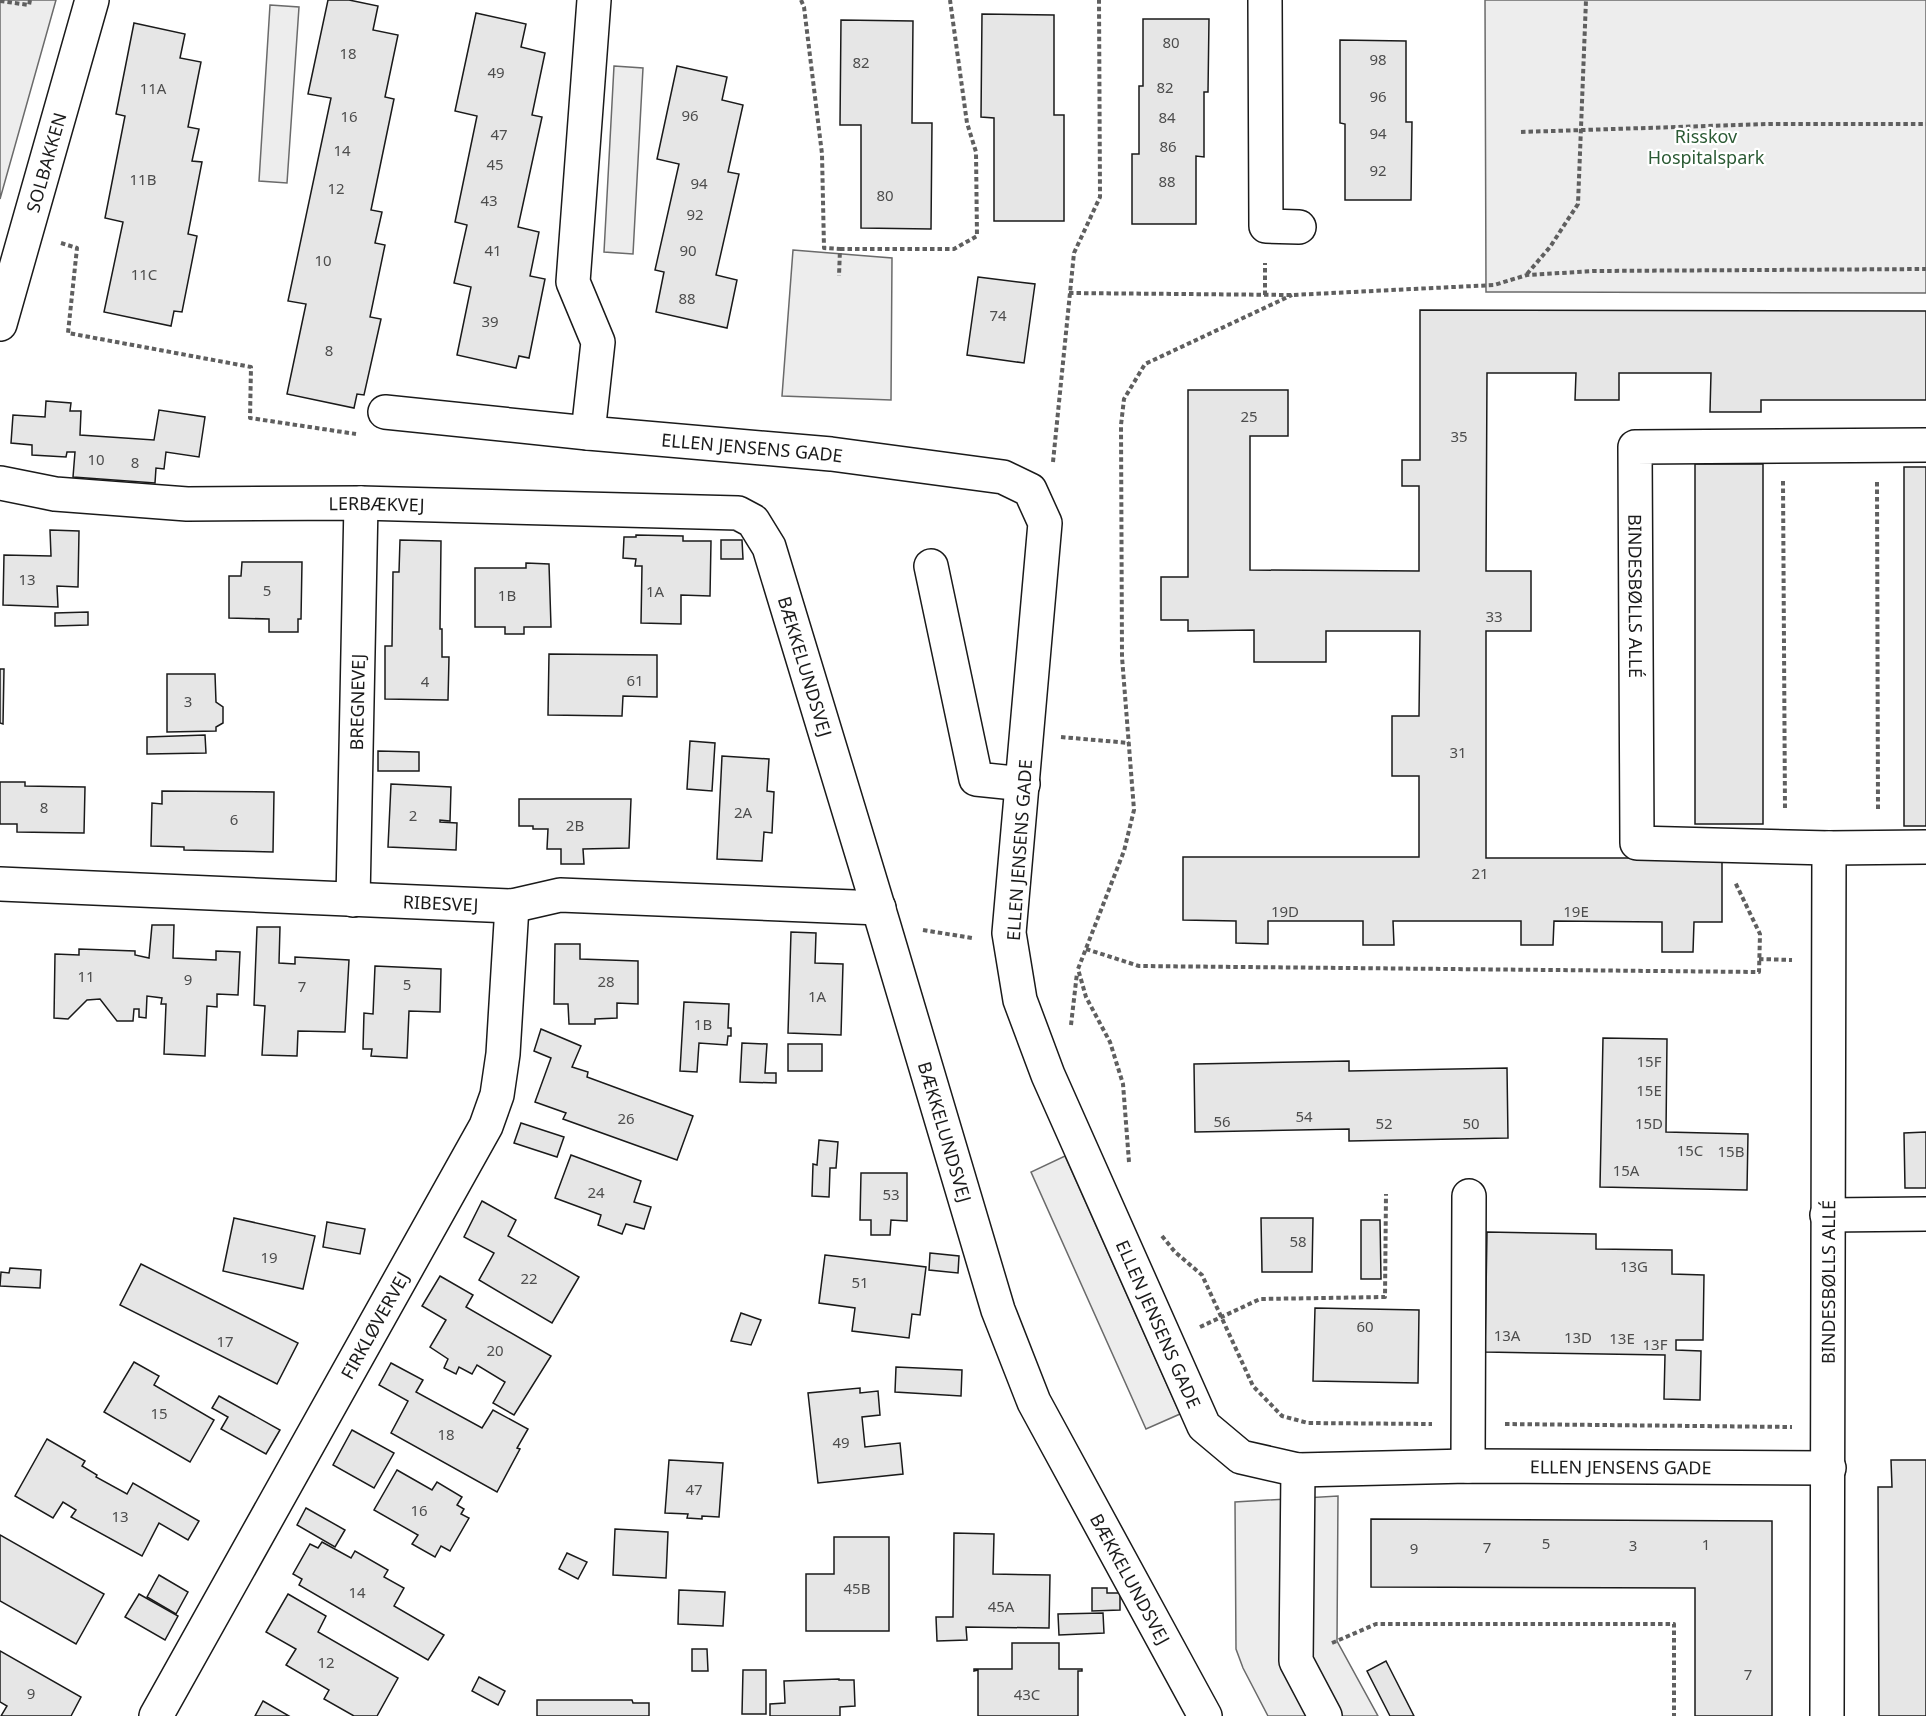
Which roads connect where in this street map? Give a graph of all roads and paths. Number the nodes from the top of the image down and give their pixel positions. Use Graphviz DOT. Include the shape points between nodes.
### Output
graph roads {
  1 [pos="30,0"];
  2 [pos="92,0"];
  3 [pos="594,0"];
  4 [pos="801,0"];
  5 [pos="950,0"];
  6 [pos="1099,0"];
  7 [pos="1265,0"];
  8 [pos="1586,0"];
  9 [pos="0,1"];
  10 [pos="1926,124"];
  11 [pos="1582,130"];
  12 [pos="1521,132"];
  13 [pos="1299,227"];
  14 [pos="26,233"];
  15 [pos="840,249"];
  16 [pos="1926,269"];
  17 [pos="1527,275"];
  18 [pos="839,276"];
  19 [pos="1069,292"];
  20 [pos="1292,296"];
  21 [pos="0,324"];
  22 [pos="385,412"];
  23 [pos="588,433"];
  24 [pos="1783,445"];
  25 [pos="1876,445"];
  26 [pos="1926,445"];
  27 [pos="0,483"];
  28 [pos="1036,502"];
  29 [pos="362,503"];
  30 [pos="753,521"];
  31 [pos="930,566"];
  32 [pos="1086,739"];
  33 [pos="1129,743"];
  34 [pos="1023,784"];
  35 [pos="1730,845"];
  36 [pos="1878,846"];
  37 [pos="1785,847"];
  38 [pos="1926,847"];
  39 [pos="1829,848"];
  40 [pos="0,884"];
  41 [pos="353,900"];
  42 [pos="512,906"];
  43 [pos="881,916"];
  44 [pos="1011,945"];
  45 [pos="1086,949"];
  46 [pos="1130,1172"];
  47 [pos="1386,1194"];
  48 [pos="1469,1196"];
  49 [pos="1926,1214"];
  50 [pos="1827,1215"];
  51 [pos="1157,1229"];
  52 [pos="1223,1318"];
  53 [pos="1469,1424"];
  54 [pos="1828,1428"];
  55 [pos="1468,1466"];
  56 [pos="1829,1468"];
  57 [pos="1298,1470"];
  58 [pos="1296,1661"];
  59 [pos="156,1716"];
  60 [pos="1205,1716"];
  61 [pos="1325,1716"];
  62 [pos="1674,1716"];
  63 [pos="1827,1716"];
  1 -- 9 [label="path" via="29,5"];
  2 -- 14 [label="street, SOLBAKKEN"];
  3 -- 23 [label="street" via="573,282 598,342"];
  4 -- 15 [label="path" via="822,154 824,248"];
  5 -- 15 [label="path" via="967,123 976,152 977,236 954,249"];
  6 -- 19 [label="path" via="1100,197 1074,252"];
  7 -- 13 [label="street" via="1266,226"];
  8 -- 11 [label="path"];
  10 -- 11 [label="path"];
  11 -- 12 [label="path"];
  11 -- 17 [label="path" via="1578,204"];
  14 -- 21 [label="street, SOLBAKKEN"];
  14 -- 22 [label="path" via="77,248 68,333 251,367 250,418 375,437 376,410"];
  15 -- 18 [label="path"];
  16 -- 17 [label="path"];
  17 -- 20 [label="path" via="1494,285"];
  19 -- 20 [label="path"];
  19 -- 28 [label="path" via="1050,485"];
  20 -- 33 [label="path" via="1145,363 1124,399 1122,657"];
  22 -- 23 [label="street, ELLEN JENSENS GADE"];
  23 -- 28 [label="street, ELLEN JENSENS GADE" via="831,454 1003,477 1030,490"];
  24 -- 25 [label="street, BINDESBØLLS ALLÉ"];
  24 -- 35 [label="street, BINDESBØLLS ALLÉ" via="1635,447 1637,843"];
  24 -- 37 [label="path"];
  25 -- 26 [label="street, BINDESBØLLS ALLÉ"];
  25 -- 36 [label="path"];
  27 -- 29 [label="street, LERBÆKVEJ" via="55,494 187,504"];
  28 -- 34 [label="street, ELLEN JENSENS GADE" via="1045,523"];
  29 -- 30 [label="street, LERBÆKVEJ" via="738,513"];
  29 -- 41 [label="street, BREGNEVEJ"];
  30 -- 43 [label="street, BÆKKELUNDSVEJ" via="769,547"];
  31 -- 34 [label="street" via="976,780"];
  32 -- 33 [label="path"];
  33 -- 45 [label="path" via="1134,810 1124,852"];
  34 -- 44 [label="street, ELLEN JENSENS GADE"];
  35 -- 37 [label="street, BINDESBØLLS ALLÉ"];
  35 -- 45 [label="path" via="1729,870 1760,934 1759,972 1139,966"];
  36 -- 38 [label="street, BINDESBØLLS ALLÉ"];
  36 -- 39 [label="street, BINDESBØLLS ALLÉ"];
  37 -- 39 [label="street, BINDESBØLLS ALLÉ"];
  39 -- 50 [label="street, BINDESBØLLS ALLÉ"];
  40 -- 41 [label="street, RIBESVEJ"];
  41 -- 42 [label="street, RIBESVEJ"];
  42 -- 43 [label="street, RIBESVEJ" via="560,895"];
  42 -- 59 [label="street, FIRKLØVERVEJ" via="503,1054 486,1126"];
  43 -- 44 [label="path"];
  43 -- 60 [label="street, BÆKKELUNDSVEJ" via="998,1310 1030,1392"];
  44 -- 57 [label="street, ELLEN JENSENS GADE" via="1020,1000 1055,1093 1204,1426 1241,1457"];
  45 -- 46 [label="path" via="1078,969 1086,997 1110,1042 1123,1084"];
  47 -- 52 [label="path" via="1385,1297 1260,1299"];
  48 -- 53 [label="street"];
  49 -- 50 [label="street"];
  50 -- 54 [label="street, BINDESBØLLS ALLÉ"];
  51 -- 52 [label="path" via="1175,1252 1202,1275"];
  52 -- 53 [label="path" via="1253,1386 1282,1416 1308,1423"];
  53 -- 54 [label="path"];
  53 -- 55 [label="street"];
  54 -- 56 [label="street, BINDESBØLLS ALLÉ"];
  55 -- 56 [label="street, ELLEN JENSENS GADE"];
  55 -- 57 [label="street, ELLEN JENSENS GADE"];
  56 -- 63 [label="street, BINDESBØLLS ALLÉ"];
  57 -- 58 [label="street"];
  58 -- 61 [label="street"];
  58 -- 62 [label="path" via="1376,1624 1674,1624"];
}
